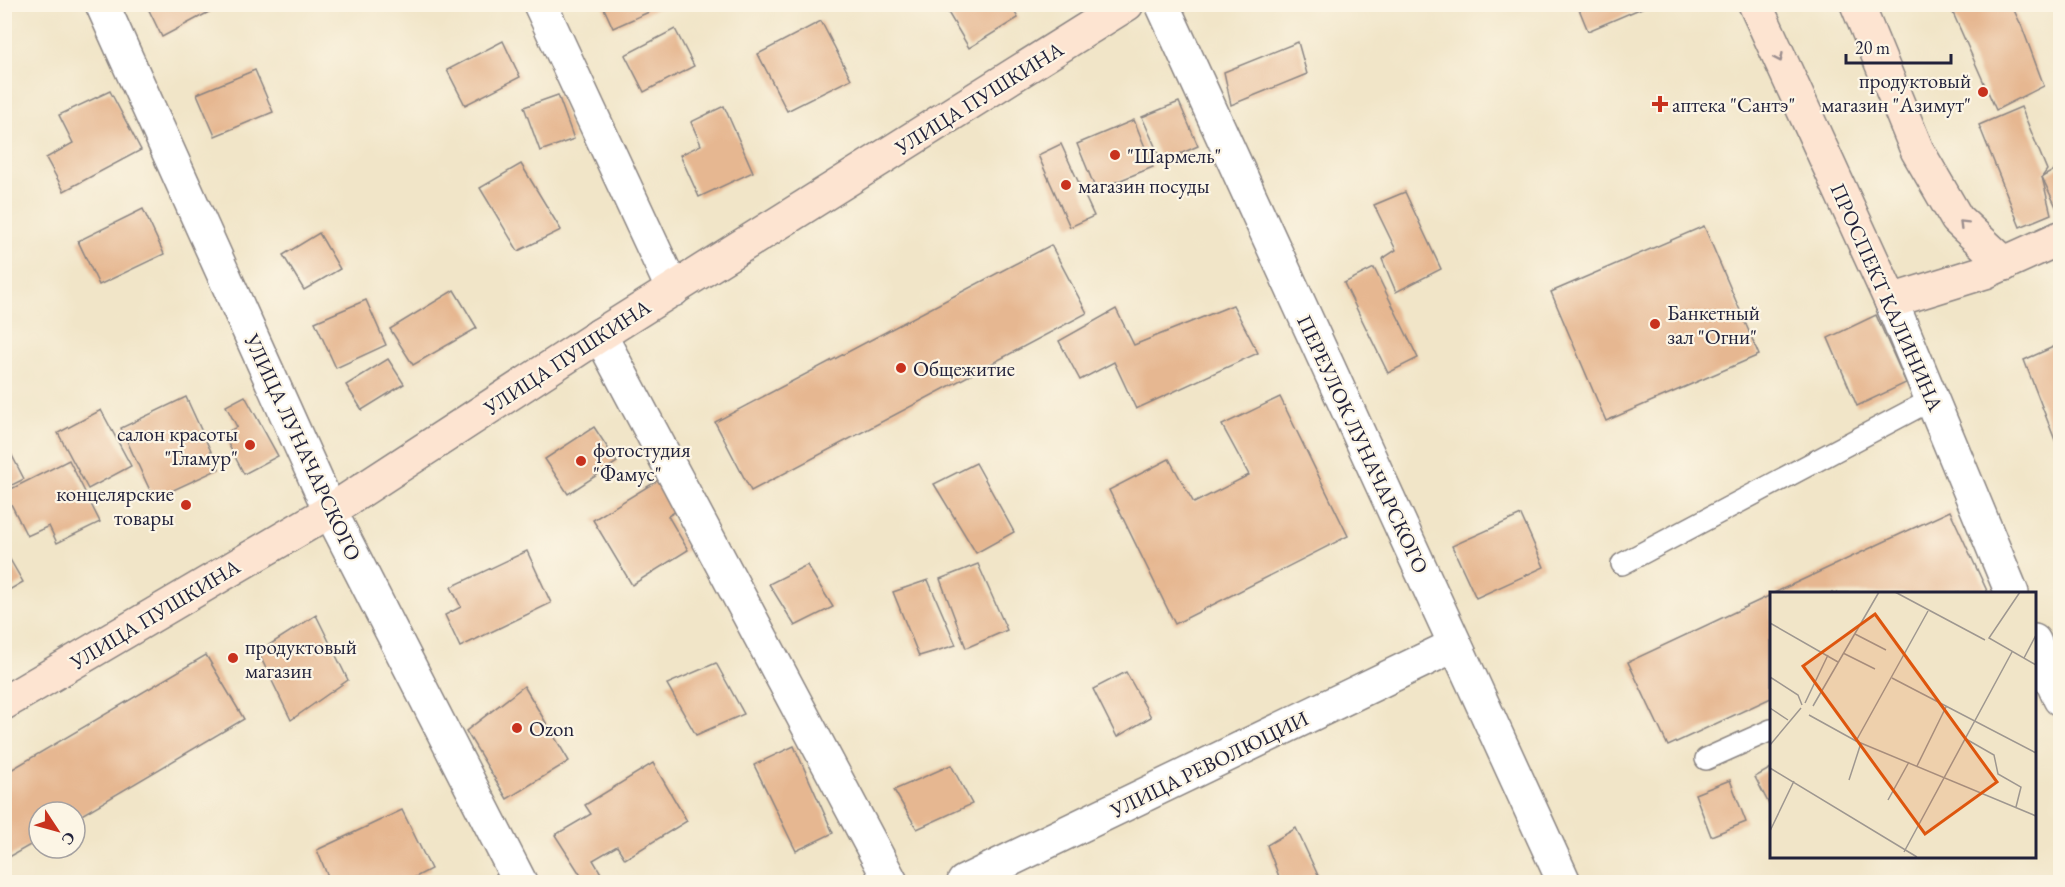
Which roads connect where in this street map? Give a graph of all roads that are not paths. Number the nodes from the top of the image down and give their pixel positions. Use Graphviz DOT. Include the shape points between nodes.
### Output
graph roads {
  1 [pos="102,4"];
  2 [pos="540,4"];
  3 [pos="1162,4"];
  4 [pos="1755,4"];
  5 [pos="1857,4"];
  6 [pos="1109,8"];
  7 [pos="2061,238"];
  8 [pos="2006,264"];
  9 [pos="673,290"];
  10 [pos="1891,301"];
  11 [pos="600,335"];
  12 [pos="1933,399"];
  13 [pos="330,511"];
  14 [pos="1622,564"];
  15 [pos="2012,592"];
  16 [pos="2035,643"];
  17 [pos="1455,645"];
  18 [pos="2061,699"];
  19 [pos="4,703"];
  20 [pos="1770,730"];
  21 [pos="1706,759"];
  22 [pos="520,882"];
  23 [pos="891,882"];
  24 [pos="964,882"];
  25 [pos="1563,882"];
  1 -- 13 [label="street, УЛИЦА ЛУНАЧАРСКОГО"];
  2 -- 9 [label="street"];
  3 -- 17 [label="street, ПЕРЕУЛОК ЛУНАЧАРСКОГО"];
  4 -- 10 [label="street, ПРОСПЕКТ КАЛИНИНА, one-way"];
  8 -- 5 [label="street, one-way" via="1957,219 1923,160"];
  6 -- 9 [label="street, УЛИЦА ПУШКИНА"];
  7 -- 8 [label="street"];
  8 -- 10 [label="street"];
  9 -- 11 [label="street, УЛИЦА ПУШКИНА"];
  10 -- 12 [label="street, ПРОСПЕКТ КАЛИНИНА"];
  11 -- 13 [label="street, УЛИЦА ПУШКИНА"];
  11 -- 23 [label="street"];
  12 -- 14 [label="lane"];
  12 -- 15 [label="street, ПРОСПЕКТ КАЛИНИНА"];
  13 -- 19 [label="street, УЛИЦА ПУШКИНА"];
  13 -- 22 [label="street, УЛИЦА ЛУНАЧАРСКОГО"];
  16 -- 18 [label="street"];
  17 -- 24 [label="street, УЛИЦА РЕВОЛЮЦИИ"];
  17 -- 25 [label="street, ПЕРЕУЛОК ЛУНАЧАРСКОГО"];
  20 -- 21 [label="lane"];
}
